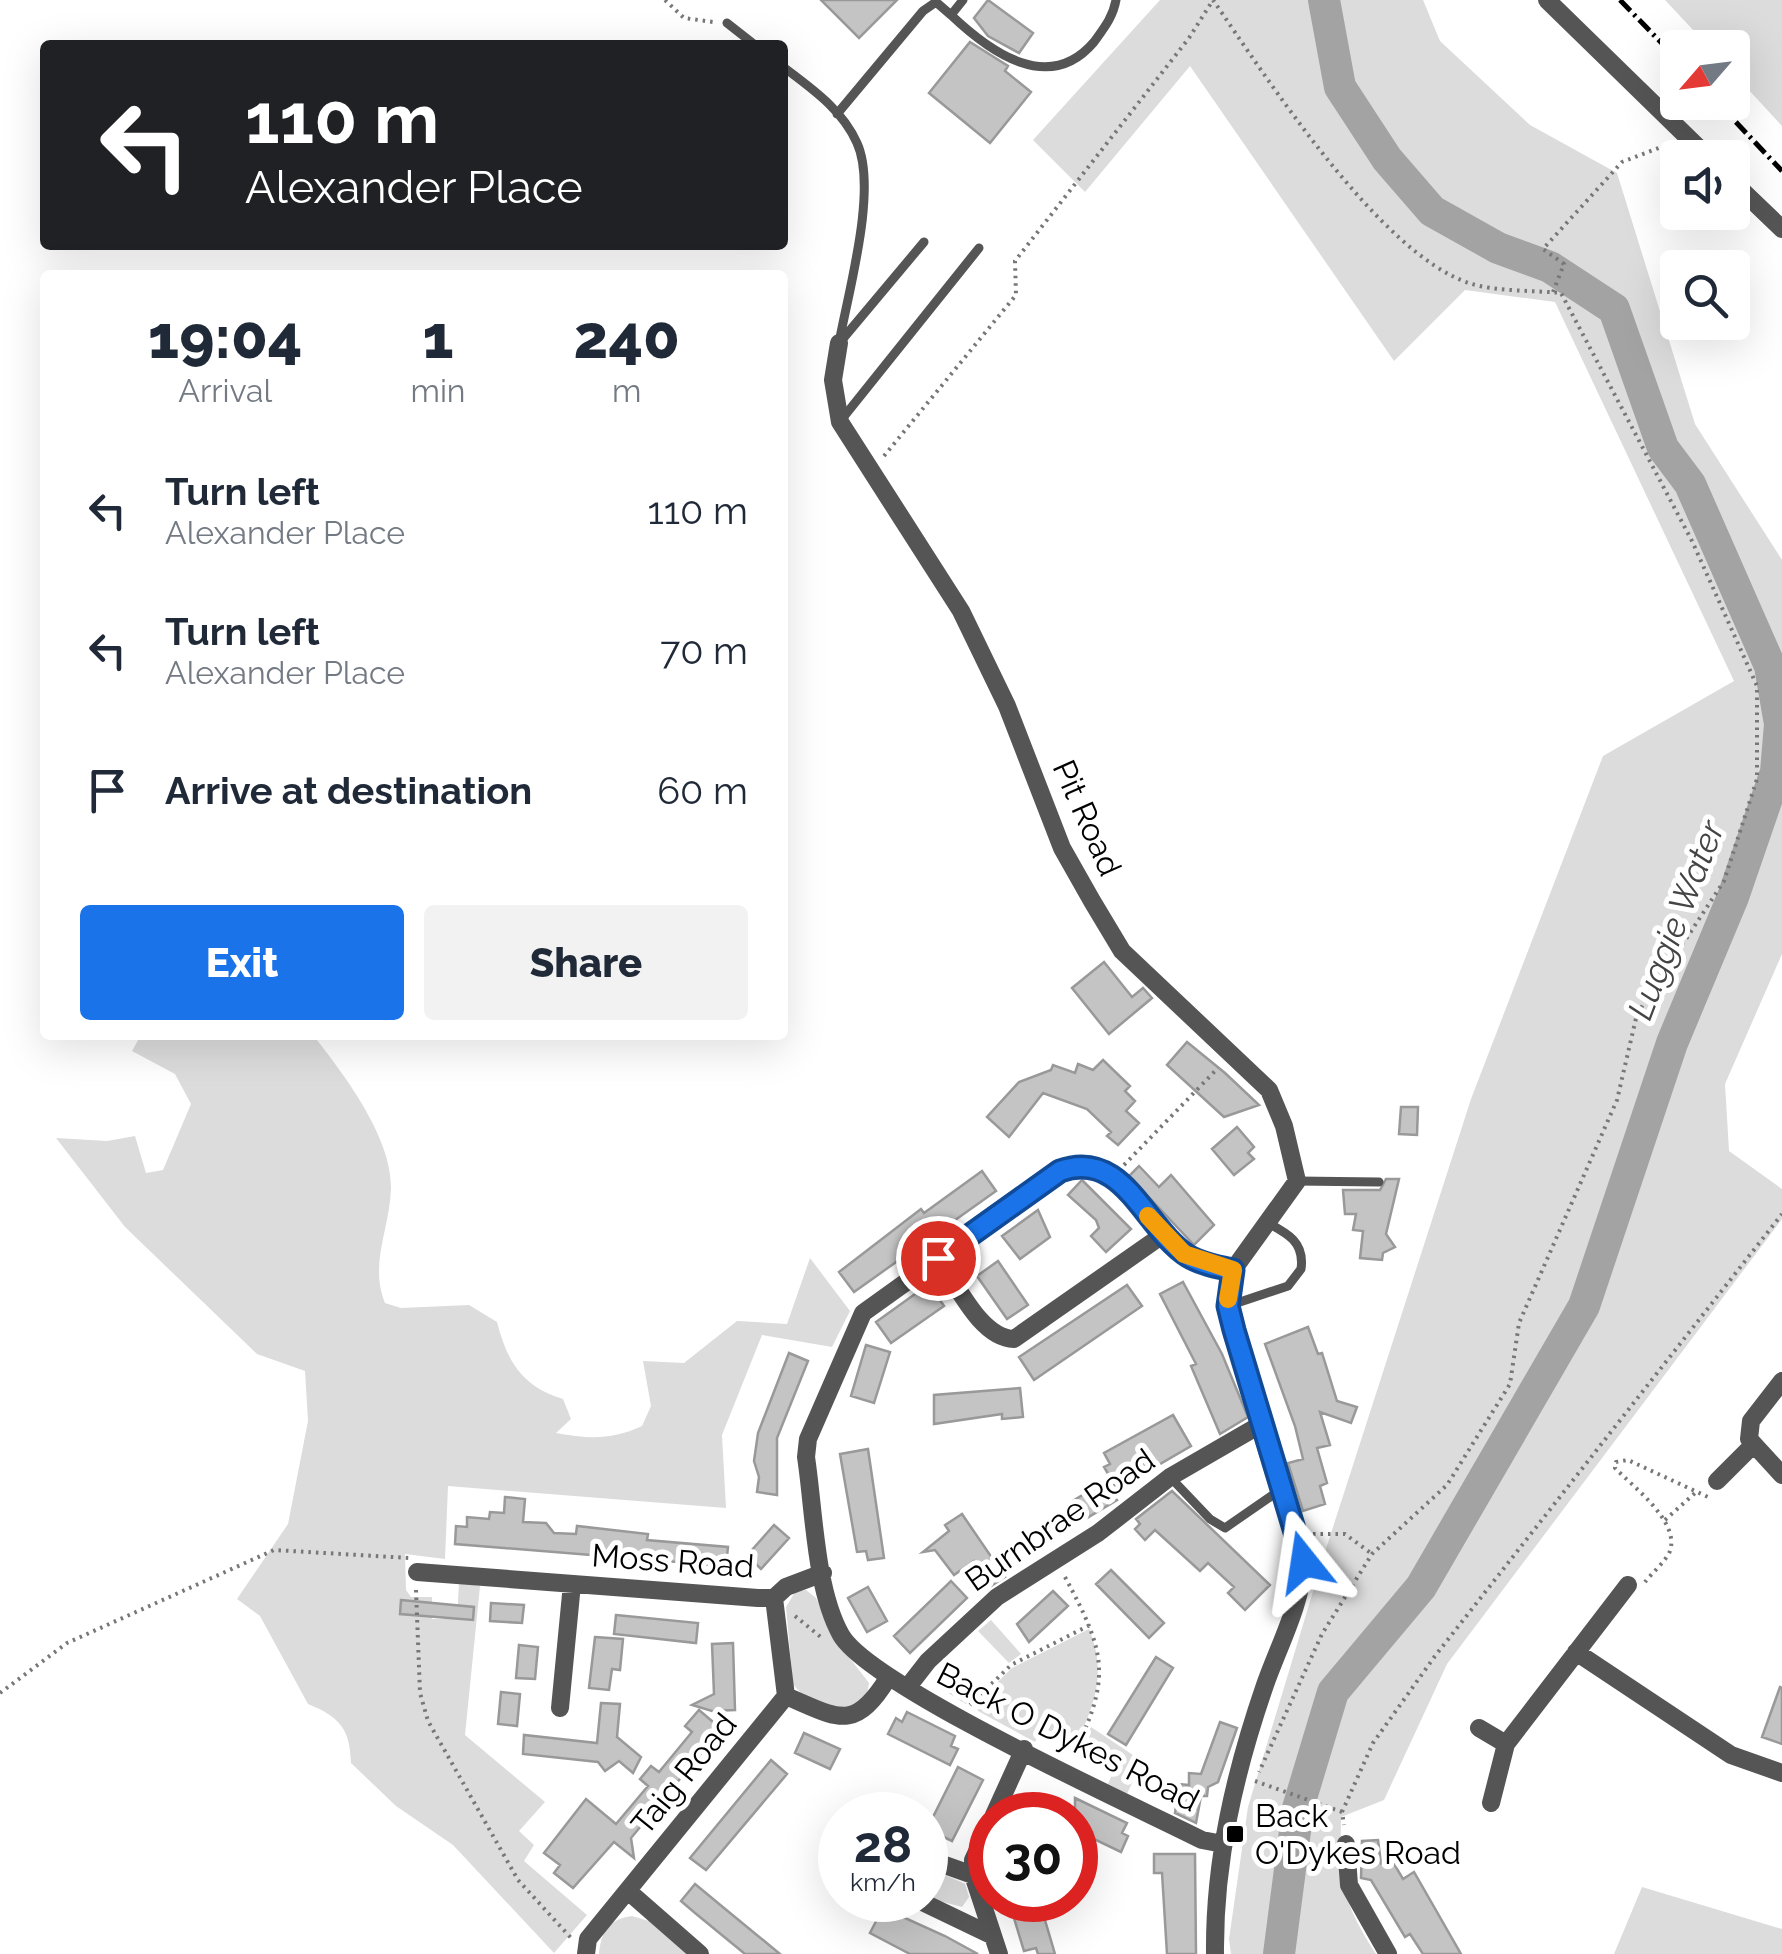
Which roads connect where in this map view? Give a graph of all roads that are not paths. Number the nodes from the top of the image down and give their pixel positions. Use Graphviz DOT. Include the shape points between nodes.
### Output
graph roads {
  1 [pos="914,0"];
  2 [pos="963,0"];
  3 [pos="1116,0"];
  4 [pos="1547,0"];
  5 [pos="923,11"];
  6 [pos="951,15"];
  7 [pos="727,24"];
  8 [pos="748,40"];
  9 [pos="788,71"];
  10 [pos="838,114"];
  11 [pos="1691,140"];
  12 [pos="1750,198"];
  13 [pos="1782,229"];
  14 [pos="924,242"];
  15 [pos="979,248"];
  16 [pos="839,343"];
  17 [pos="840,422"];
  18 [pos="1297,1181"];
  19 [pos="1379,1182"];
  20 [pos="1266,1222"];
  21 [pos="1164,1234"];
  22 [pos="938,1258"];
  23 [pos="1233,1270"];
  24 [pos="1228,1306"];
  25 [pos="1782,1382"];
  26 [pos="1264,1422"];
  27 [pos="1753,1445"];
  28 [pos="1782,1475"];
  29 [pos="1170,1477"];
  30 [pos="1717,1481"];
  31 [pos="1283,1488"];
  32 [pos="416,1572"];
  33 [pos="823,1573"];
  34 [pos="572,1584"];
  35 [pos="1628,1585"];
  36 [pos="774,1598"];
  37 [pos="1576,1652"];
  38 [pos="888,1678"];
  39 [pos="907,1688"];
  40 [pos="786,1696"];
  41 [pos="560,1708"];
  42 [pos="1479,1728"];
  43 [pos="1506,1744"];
  44 [pos="1024,1749"];
  45 [pos="1782,1773"];
  46 [pos="1004,1792"];
  47 [pos="1491,1803"];
  48 [pos="1224,1844"];
  49 [pos="1346,1844"];
  50 [pos="628,1891"];
  51 [pos="948,1917"];
  52 [pos="996,1945"];
  53 [pos="586,1952"];
  54 [pos="700,1954"];
  55 [pos="1214,1954"];
  56 [pos="1388,1954"];
  1 -- 5 [label="lane"];
  2 -- 6 [label="lane"];
  3 -- 6 [label="lane" via="1107,26 1084,53 1059,66 996,53"];
  4 -- 11 [label="street"];
  5 -- 6 [label="lane" via="936,2"];
  5 -- 10 [label="lane"];
  7 -- 8 [label="lane"];
  9 -- 10 [label="lane"];
  10 -- 16 [label="lane" via="859,145 864,193"];
  12 -- 13 [label="street"];
  14 -- 16 [label="lane"];
  15 -- 17 [label="lane"];
  16 -- 17 [label="street, Pit Road" via="833,380"];
  17 -- 18 [label="street, Pit Road" via="961,611 1007,706 1062,848 1112,934 1269,1090 1292,1146"];
  18 -- 19 [label="lane"];
  18 -- 20 [label="street"];
  20 -- 23 [label="street"];
  20 -- 24 [label="lane" via="1299,1246 1301,1270 1288,1286"];
  21 -- 22 [label="street" via="1114,1175 1088,1166 1060,1171"];
  21 -- 22 [label="street" via="1014,1339 988,1330"];
  21 -- 23 [label="street" via="1184,1254"];
  22 -- 33 [label="street" via="858,1320 808,1439"];
  23 -- 24 [label="street"];
  24 -- 26 [label="street"];
  25 -- 27 [label="street" via="1751,1422"];
  26 -- 29 [label="street, Burnbrae Road"];
  26 -- 31 [label="street"];
  27 -- 28 [label="street"];
  27 -- 30 [label="street"];
  29 -- 31 [label="lane" via="1225,1528"];
  29 -- 39 [label="street, Burnbrae Road" via="978,1612"];
  31 -- 48 [label="street" via="1299,1536 1303,1580 1237,1774"];
  32 -- 34 [label="street, Moss Road"];
  33 -- 36 [label="street, Moss Road"];
  33 -- 38 [label="street, Back O Dykes Road" via="848,1648"];
  34 -- 36 [label="street, Moss Road"];
  34 -- 41 [label="street, Moss Road"];
  35 -- 37 [label="street"];
  36 -- 40 [label="street"];
  37 -- 43 [label="street"];
  37 -- 45 [label="street" via="1730,1755"];
  38 -- 39 [label="street, Back O Dykes Road"];
  38 -- 40 [label="street" via="867,1709 848,1718"];
  39 -- 44 [label="street, Back O Dykes Road"];
  40 -- 50 [label="street, Taig Road"];
  42 -- 43 [label="street"];
  43 -- 47 [label="street"];
  44 -- 46 [label="street"];
  44 -- 48 [label="street, Back O Dykes Road" via="1202,1840"];
  48 -- 55 [label="street"];
  49 -- 56 [label="street" via="1348,1885"];
  50 -- 53 [label="street, Taig Road" via="588,1939"];
  50 -- 54 [label="street"];
  51 -- 52 [label="street"];
}
